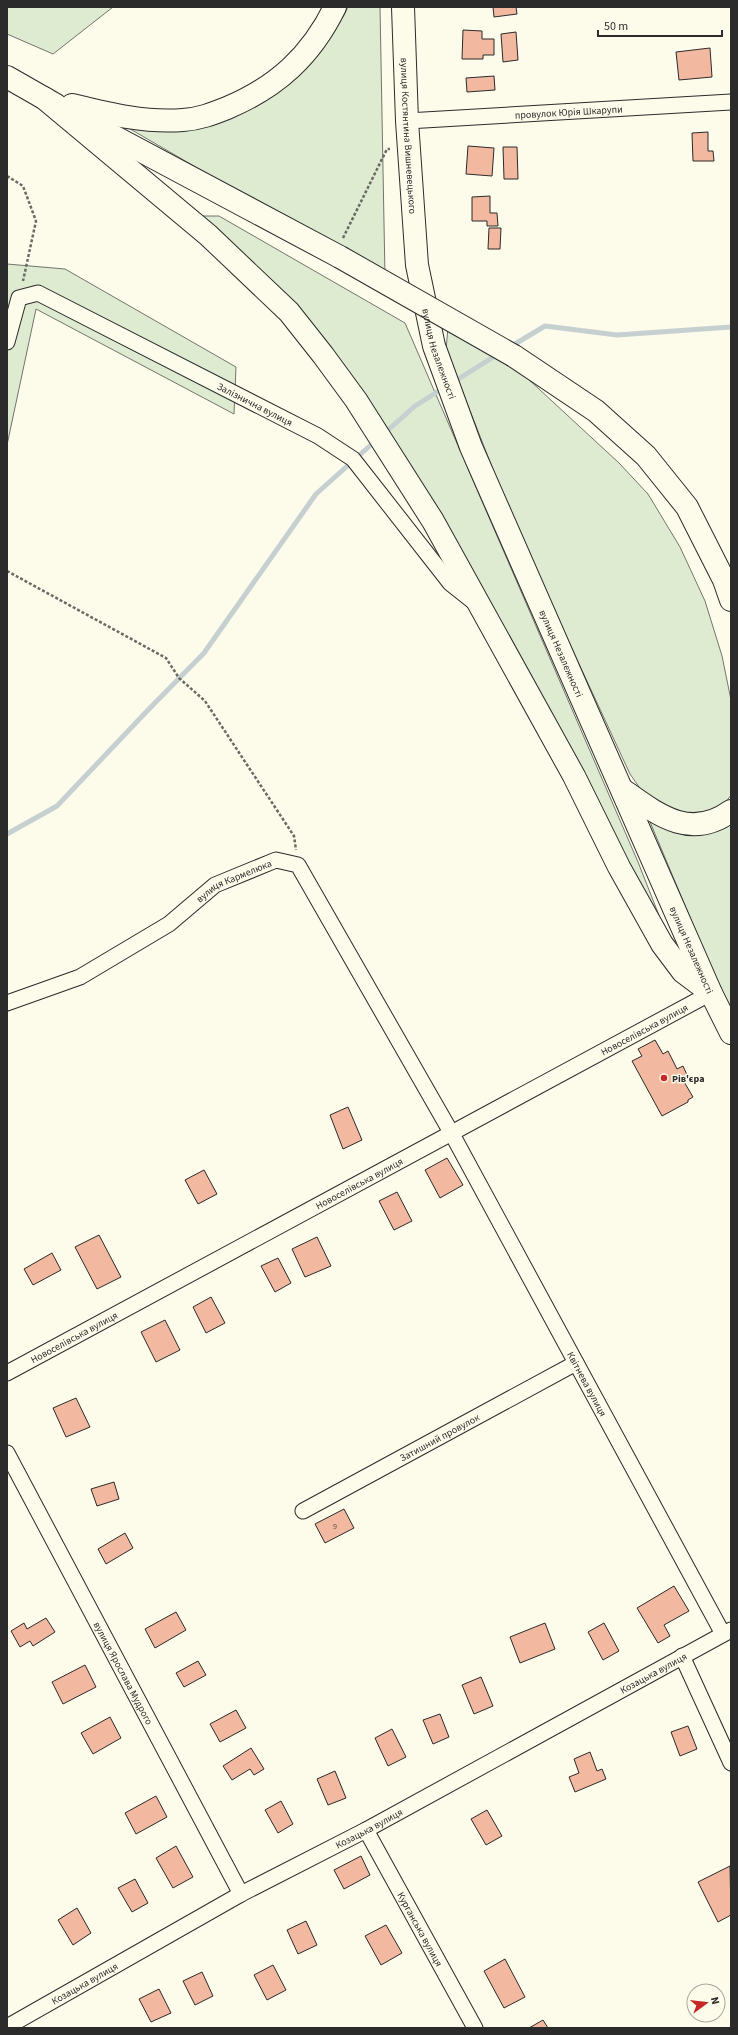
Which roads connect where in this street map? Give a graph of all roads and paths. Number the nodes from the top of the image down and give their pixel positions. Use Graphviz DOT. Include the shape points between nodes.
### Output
graph roads {
  1 [pos="335,7"];
  2 [pos="403,7"];
  3 [pos="7,77"];
  4 [pos="44,98"];
  5 [pos="731,102"];
  6 [pos="406,121"];
  7 [pos="386,149"];
  8 [pos="7,176"];
  9 [pos="337,256"];
  10 [pos="417,265"];
  11 [pos="19,298"];
  12 [pos="7,342"];
  13 [pos="7,571"];
  14 [pos="731,600"];
  15 [pos="481,607"];
  16 [pos="623,790"];
  17 [pos="731,811"];
  18 [pos="298,865"];
  19 [pos="711,993"];
  20 [pos="7,1003"];
  21 [pos="731,1033"];
  22 [pos="452,1134"];
  23 [pos="576,1364"];
  24 [pos="7,1373"];
  25 [pos="7,1453"];
  26 [pos="303,1511"];
  27 [pos="727,1632"];
  28 [pos="682,1656"];
  29 [pos="731,1763"];
  30 [pos="366,1830"];
  31 [pos="241,1894"];
  32 [pos="7,2027"];
  33 [pos="475,2028"];
  1 -- 4 [label="main road" via="320,36 291,70 244,100 203,117 183,120 125,118"];
  2 -- 6 [label="main road, вулиця Костянтина Вишневецького"];
  3 -- 4 [label="main road"];
  4 -- 9 [label="main road"];
  4 -- 15 [label="main road" via="208,234 289,312 356,400 391,453"];
  5 -- 6 [label="street, провулок Юрія Шкарупи"];
  6 -- 10 [label="main road, вулиця Костянтина Вишневецького"];
  7 -- 9 [label="path"];
  8 -- 11 [label="path" via="23,186 36,221"];
  9 -- 14 [label="main road, bridge" via="514,356 596,411 646,456 687,507 724,580"];
  10 -- 16 [label="main road, вулиця Незалежності" via="434,346 471,447"];
  11 -- 12 [label="street"];
  11 -- 15 [label="street, Залізнична вулиця" via="38,293 318,436 353,459 450,583"];
  13 -- 18 [label="path" via="166,658 180,678 205,701 294,836"];
  15 -- 19 [label="main road" via="662,944 683,972"];
  16 -- 17 [label="main road" via="674,822 692,825 704,823"];
  16 -- 19 [label="main road, вулиця Незалежності"];
  18 -- 20 [label="street, вулиця Кармелюка" via="276,860 215,885 168,924 80,977"];
  18 -- 22 [label="street"];
  19 -- 21 [label="main road, вулиця Незалежності"];
  19 -- 22 [label="street, Новоселівська вулиця"];
  22 -- 23 [label="street, Квітнева вулиця"];
  22 -- 24 [label="street, Новоселівська вулиця"];
  23 -- 26 [label="street, Затишний провулок"];
  23 -- 27 [label="street, Квітнева вулиця"];
  25 -- 31 [label="street, вулиця Ярослава Мудрого"];
  27 -- 28 [label="street, Козацька вулиця"];
  28 -- 29 [label="street"];
  28 -- 30 [label="street, Козацька вулиця"];
  30 -- 31 [label="street, Козацька вулиця"];
  30 -- 33 [label="street, Курганська вулиця"];
  31 -- 32 [label="street, Козацька вулиця"];
}
